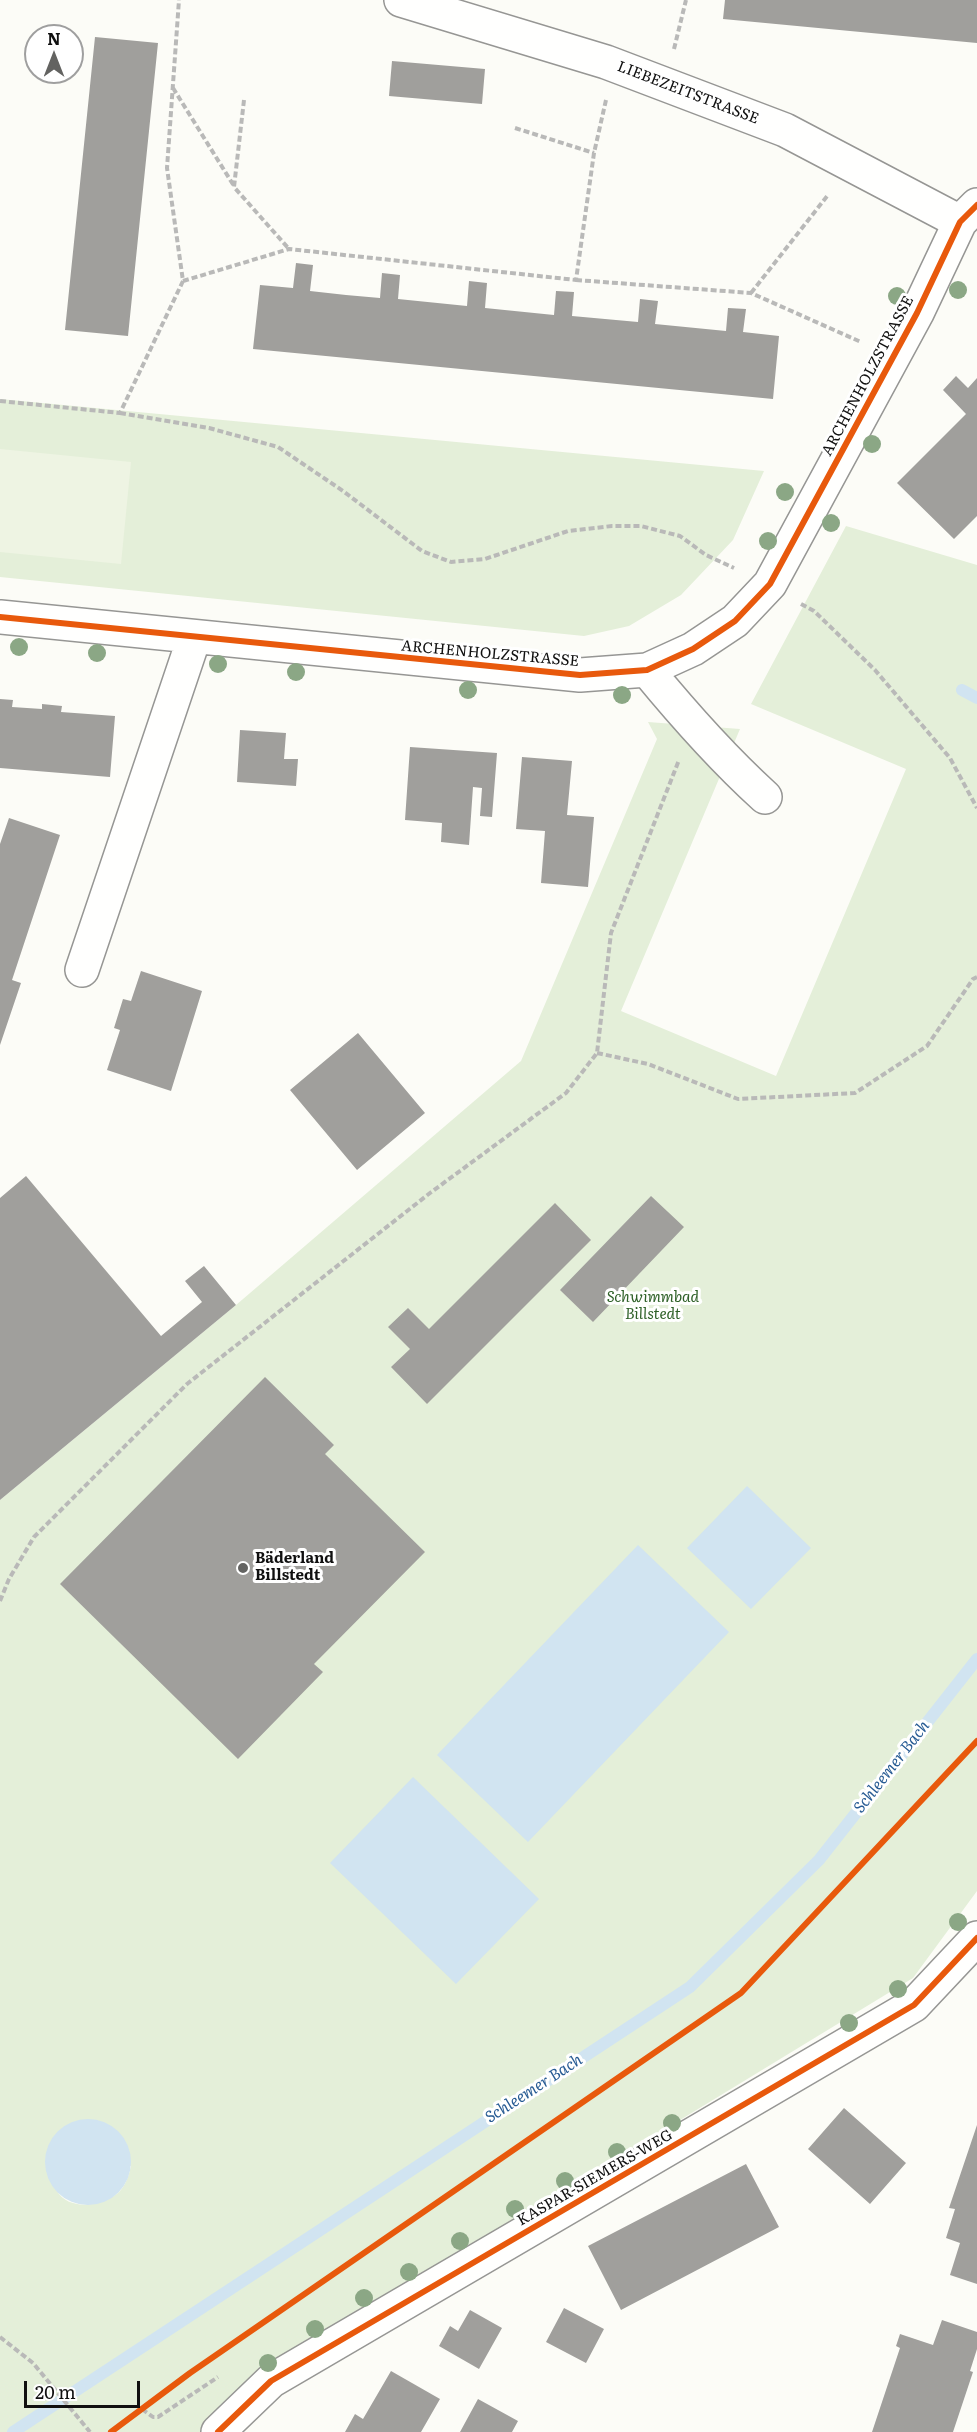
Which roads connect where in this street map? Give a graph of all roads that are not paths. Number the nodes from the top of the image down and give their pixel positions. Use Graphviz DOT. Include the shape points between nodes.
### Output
graph roads {
  1 [pos="401,0"];
  2 [pos="968,213"];
  3 [pos="0,617"];
  4 [pos="194,638"];
  5 [pos="647,670"];
  6 [pos="765,797"];
  7 [pos="82,970"];
  8 [pos="977,1938"];
  9 [pos="218,2432"];
  1 -- 2 [label="street, LIEBEZEITSTRASSE" via="615,66 784,130 851,165"];
  2 -- 5 [label="street, ARCHENHOLZSTRASSE" via="770,584 735,621 693,649"];
  3 -- 4 [label="street, ARCHENHOLZSTRASSE"];
  4 -- 5 [label="street, ARCHENHOLZSTRASSE" via="580,675"];
  4 -- 7 [label="street"];
  5 -- 6 [label="street" via="692,726"];
  8 -- 9 [label="street, KASPAR-SIEMERS-WEG" via="914,2005 271,2381"];
}
